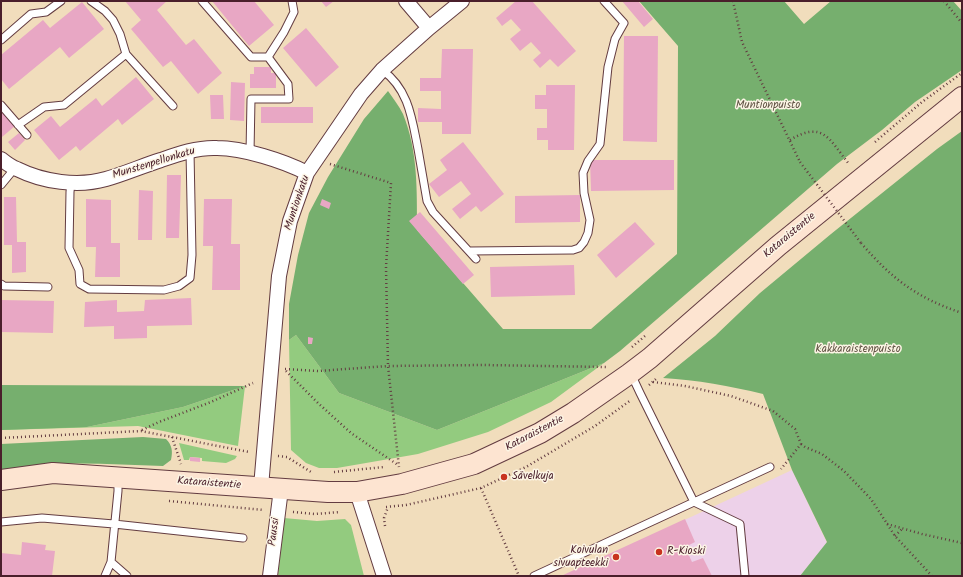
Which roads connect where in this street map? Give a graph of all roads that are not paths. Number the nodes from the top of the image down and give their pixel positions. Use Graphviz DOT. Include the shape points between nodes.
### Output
graph roads {
  1 [pos="61,1"];
  2 [pos="91,1"];
  3 [pos="202,1"];
  4 [pos="292,1"];
  5 [pos="406,1"];
  6 [pos="462,1"];
  7 [pos="604,1"];
  8 [pos="429,28"];
  9 [pos="1,40"];
  10 [pos="126,54"];
  11 [pos="268,57"];
  12 [pos="382,70"];
  13 [pos="962,97"];
  14 [pos="1,105"];
  15 [pos="173,106"];
  16 [pos="18,125"];
  17 [pos="27,135"];
  18 [pos="190,151"];
  19 [pos="250,153"];
  20 [pos="1,160"];
  21 [pos="15,168"];
  22 [pos="307,173"];
  23 [pos="71,182"];
  24 [pos="1,185"];
  25 [pos="469,251"];
  26 [pos="476,259"];
  27 [pos="1,284"];
  28 [pos="48,288"];
  29 [pos="629,374"];
  30 [pos="770,467"];
  31 [pos="118,477"];
  32 [pos="1,480"];
  33 [pos="261,487"];
  34 [pos="281,489"];
  35 [pos="357,492"];
  36 [pos="694,502"];
  37 [pos="1,522"];
  38 [pos="114,524"];
  39 [pos="243,538"];
  40 [pos="111,562"];
  41 [pos="105,576"];
  42 [pos="127,576"];
  43 [pos="270,576"];
  44 [pos="384,576"];
  45 [pos="534,576"];
  46 [pos="745,576"];
  1 -- 9 [label="lane" via="46,12 31,14"];
  2 -- 10 [label="lane" via="106,11 113,20"];
  3 -- 11 [label="lane" via="251,57"];
  4 -- 11 [label="lane" via="294,12"];
  5 -- 8 [label="street"];
  6 -- 8 [label="street, Muntionkatu"];
  7 -- 25 [label="lane" via="624,23 615,39 608,67 600,144 588,161 584,173 584,193 590,220 584,242 573,250"];
  8 -- 12 [label="street, Muntionkatu"];
  10 -- 15 [label="lane"];
  10 -- 16 [label="lane" via="64,105 44,107"];
  11 -- 19 [label="lane" via="288,84 290,99 251,99"];
  12 -- 22 [label="street, Muntionkatu" via="361,94"];
  12 -- 25 [label="lane" via="391,76 410,110 427,201 433,212"];
  13 -- 29 [label="street, Kataraistentie" via="778,246"];
  14 -- 16 [label="lane"];
  16 -- 17 [label="lane"];
  18 -- 19 [label="street, Munstenpellonkatu" via="217,148"];
  18 -- 23 [label="street, Munstenpellonkatu" via="105,179"];
  18 -- 23 [label="lane" via="190,278 179,286 164,290 89,289 80,284 79,270 69,248"];
  19 -- 22 [label="street, Munstenpellonkatu"];
  20 -- 21 [label="street, Munstenpellonkatu"];
  21 -- 23 [label="street, Munstenpellonkatu" via="35,176"];
  21 -- 24 [label="lane"];
  22 -- 33 [label="street, Muntionkatu" via="290,221 279,276"];
  25 -- 26 [label="lane"];
  27 -- 28 [label="lane"];
  29 -- 35 [label="street, Kataraistentie" via="540,433 474,464 402,484"];
  29 -- 36 [label="lane"];
  30 -- 36 [label="lane"];
  31 -- 32 [label="street, Kataraistentie" via="53,473"];
  31 -- 33 [label="street, Kataraistentie"];
  31 -- 38 [label="lane"];
  33 -- 34 [label="street, Kataraistentie"];
  34 -- 35 [label="street, Kataraistentie"];
  34 -- 43 [label="street, Paussi"];
  35 -- 44 [label="street"];
  36 -- 45 [label="lane"];
  36 -- 46 [label="lane" via="740,524"];
  37 -- 38 [label="lane" via="42,518"];
  38 -- 39 [label="lane"];
  38 -- 40 [label="lane"];
  40 -- 41 [label="lane"];
  40 -- 42 [label="lane"];
}
